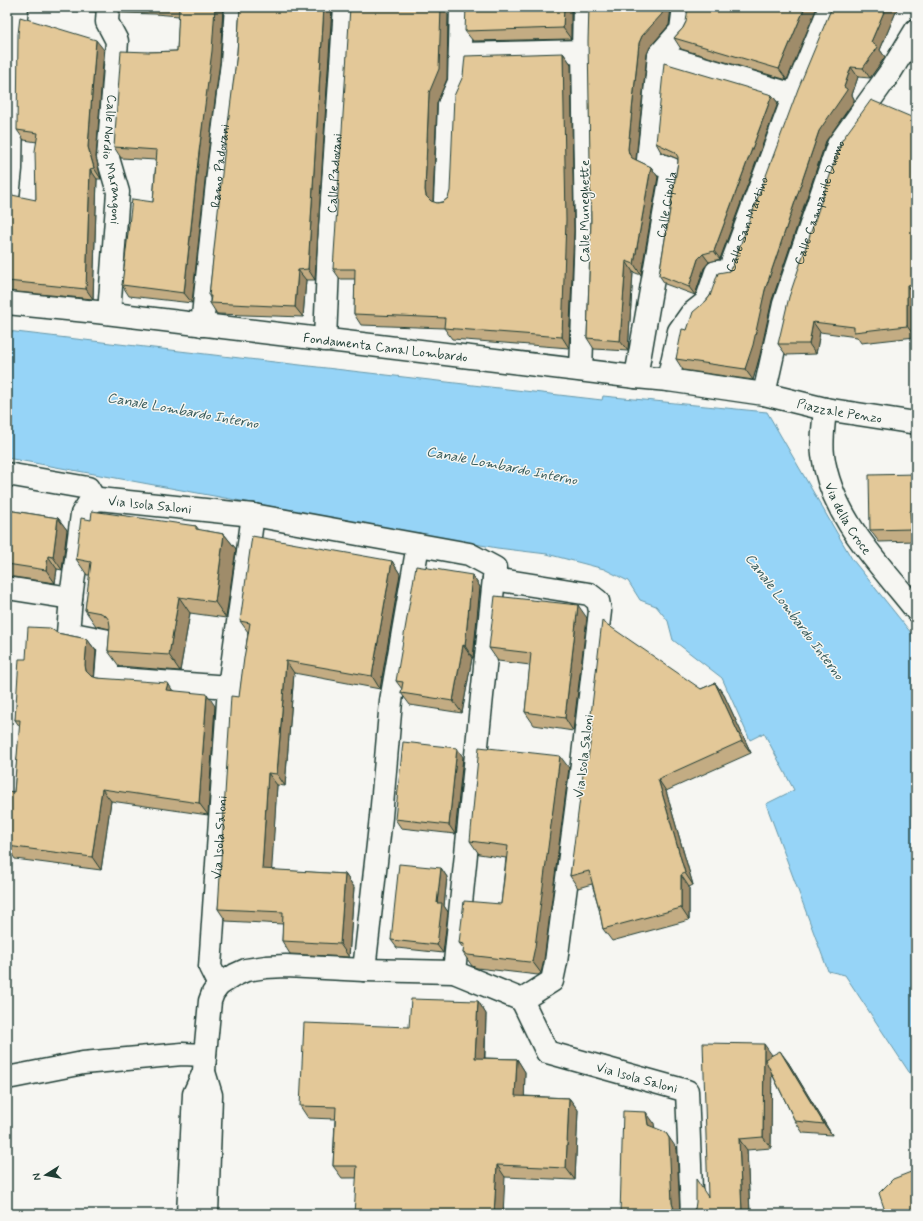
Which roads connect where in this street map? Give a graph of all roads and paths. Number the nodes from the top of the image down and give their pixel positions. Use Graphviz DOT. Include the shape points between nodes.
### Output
graph roads {
  1 [pos="17,7"];
  2 [pos="108,7"];
  3 [pos="236,7"];
  4 [pos="345,7"];
  5 [pos="461,7"];
  6 [pos="584,7"];
  7 [pos="684,7"];
  8 [pos="830,7"];
  9 [pos="916,30"];
  10 [pos="583,51"];
  11 [pos="460,54"];
  12 [pos="658,55"];
  13 [pos="794,95"];
  14 [pos="445,201"];
  15 [pos="7,207"];
  16 [pos="7,303"];
  17 [pos="109,314"];
  18 [pos="202,325"];
  19 [pos="325,340"];
  20 [pos="581,370"];
  21 [pos="636,377"];
  22 [pos="668,380"];
  23 [pos="764,394"];
  24 [pos="825,409"];
  25 [pos="916,422"];
  26 [pos="7,474"];
  27 [pos="95,500"];
  28 [pos="253,515"];
  29 [pos="418,545"];
  30 [pos="494,579"];
  31 [pos="7,588"];
  32 [pos="71,598"];
  33 [pos="916,610"];
  34 [pos="230,686"];
  35 [pos="364,970"];
  36 [pos="454,972"];
  37 [pos="219,985"];
  38 [pos="522,1000"];
  39 [pos="204,1064"];
  40 [pos="7,1078"];
  41 [pos="188,1214"];
  42 [pos="207,1214"];
  43 [pos="692,1214"];
  1 -- 15 [label="street" via="13,44 11,169"];
  2 -- 17 [label="street, Calle Nordio Marangoni" via="107,22 117,41 108,158 118,192"];
  3 -- 18 [label="street, Ramo Padovani"];
  4 -- 19 [label="street, Calle Padovani"];
  5 -- 11 [label="street"];
  6 -- 10 [label="street, Calle Muneghette"];
  7 -- 12 [label="street" via="681,30"];
  8 -- 13 [label="street, Calle San Martino"];
  9 -- 23 [label="street, Calle Campanile Duomo" via="891,71 838,145 784,304"];
  10 -- 11 [label="street"];
  10 -- 20 [label="street, Calle Muneghette" via="586,231"];
  11 -- 14 [label="street" via="458,82 449,104"];
  12 -- 13 [label="street"];
  12 -- 21 [label="street, Calle Cipolla" via="648,160 672,169"];
  13 -- 22 [label="street, Calle San Martino" via="729,271 716,272 706,302 690,314 679,332"];
  16 -- 17 [label="street, Fondamenta Canal Lombardo"];
  17 -- 18 [label="street, Fondamenta Canal Lombardo"];
  18 -- 19 [label="street, Fondamenta Canal Lombardo"];
  19 -- 20 [label="street, Fondamenta Canal Lombardo"];
  20 -- 21 [label="street, Fondamenta Canal Lombardo"];
  21 -- 22 [label="street, Fondamenta Canal Lombardo"];
  22 -- 23 [label="street, Fondamenta Canal Lombardo"];
  23 -- 24 [label="street, Piazzale Penzo"];
  24 -- 25 [label="street, Piazzale Penzo"];
  24 -- 33 [label="street, Via della Croce" via="823,454 830,484 839,506 854,533"];
  26 -- 27 [label="street" via="88,488"];
  27 -- 28 [label="street, Via Isola Saloni"];
  27 -- 32 [label="street, Via Isola Saloni" via="89,503 82,514"];
  28 -- 29 [label="street, Via Isola Saloni"];
  28 -- 34 [label="street, Via Isola Saloni"];
  29 -- 30 [label="street, Via Isola Saloni" via="469,554 495,568"];
  29 -- 35 [label="street" via="391,701 382,817"];
  30 -- 36 [label="street"];
  30 -- 38 [label="street, Via Isola Saloni" via="589,594 598,601 600,611 556,962 552,981"];
  31 -- 32 [label="street"];
  32 -- 34 [label="street, Via Isola Saloni" via="68,633 109,641 106,678"];
  34 -- 37 [label="street, Via Isola Saloni" via="210,967"];
  35 -- 36 [label="street"];
  35 -- 37 [label="street" via="266,967 246,970"];
  36 -- 38 [label="street"];
  37 -- 39 [label="street" via="210,1001"];
  38 -- 43 [label="street, Via Isola Saloni" via="547,1052 687,1091"];
  39 -- 40 [label="street" via="182,1054 83,1063"];
  39 -- 41 [label="street" via="194,1094"];
  39 -- 42 [label="street" via="211,1095"];
}
